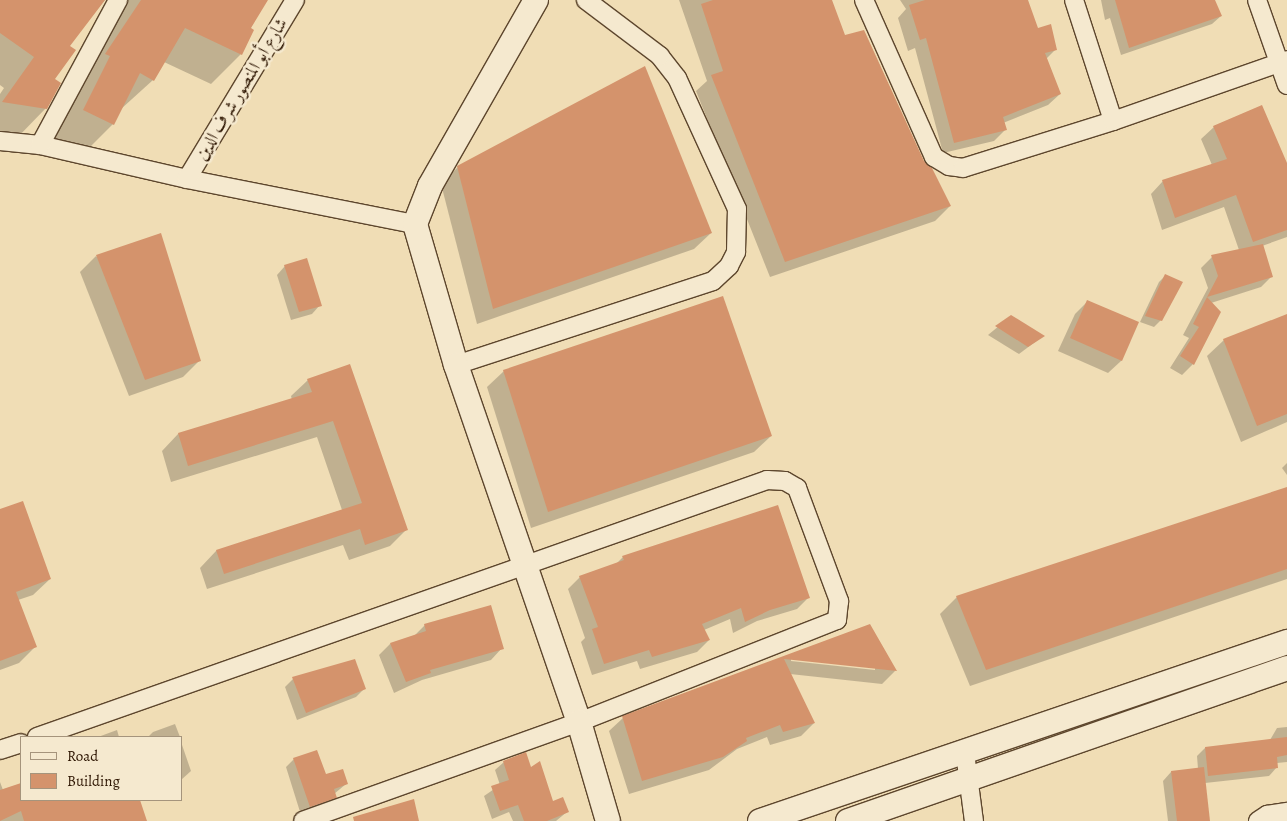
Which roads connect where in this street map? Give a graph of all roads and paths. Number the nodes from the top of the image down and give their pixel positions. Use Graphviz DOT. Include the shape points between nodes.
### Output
graph roads {
  1 [pos="118,0"];
  2 [pos="295,0"];
  3 [pos="536,0"];
  4 [pos="586,0"];
  5 [pos="864,0"];
  6 [pos="1074,0"];
  7 [pos="1257,0"];
  8 [pos="1283,61"];
  9 [pos="1287,85"];
  10 [pos="1113,121"];
  11 [pos="0,141"];
  12 [pos="40,145"];
  13 [pos="187,179"];
  14 [pos="414,224"];
  15 [pos="456,365"];
  16 [pos="524,566"];
  17 [pos="1287,642"];
  18 [pos="1222,665"];
  19 [pos="1287,668"];
  20 [pos="1230,688"];
  21 [pos="580,722"];
  22 [pos="40,736"];
  23 [pos="20,743"];
  24 [pos="0,750"];
  25 [pos="965,753"];
  26 [pos="969,780"];
  27 [pos="1287,812"];
  28 [pos="303,821"];
  29 [pos="608,821"];
  30 [pos="760,821"];
  31 [pos="848,821"];
  32 [pos="974,821"];
  33 [pos="1258,821"];
  1 -- 12 [label="street"];
  2 -- 13 [label="street, شارع أبو المنصور شرف الدين"];
  3 -- 14 [label="street" via="430,186"];
  4 -- 15 [label="street" via="660,56 677,78 737,209 736,252 729,266 713,280"];
  5 -- 10 [label="street" via="934,157 949,166 963,168"];
  6 -- 10 [label="street"];
  7 -- 8 [label="street"];
  8 -- 9 [label="street"];
  8 -- 10 [label="street"];
  11 -- 12 [label="street"];
  12 -- 13 [label="street"];
  13 -- 14 [label="street"];
  14 -- 15 [label="street"];
  15 -- 16 [label="street"];
  16 -- 21 [label="street"];
  16 -- 21 [label="street" via="767,480 785,481 797,488 839,601 837,620"];
  16 -- 22 [label="street"];
  17 -- 18 [label="street"];
  18 -- 20 [label="street"];
  18 -- 25 [label="street"];
  19 -- 20 [label="street"];
  20 -- 26 [label="street"];
  21 -- 28 [label="street"];
  21 -- 29 [label="street"];
  23 -- 24 [label="street"];
  25 -- 26 [label="street"];
  25 -- 30 [label="street"];
  26 -- 31 [label="street"];
  26 -- 32 [label="street"];
  27 -- 33 [label="street" via="1267,815"];
}
